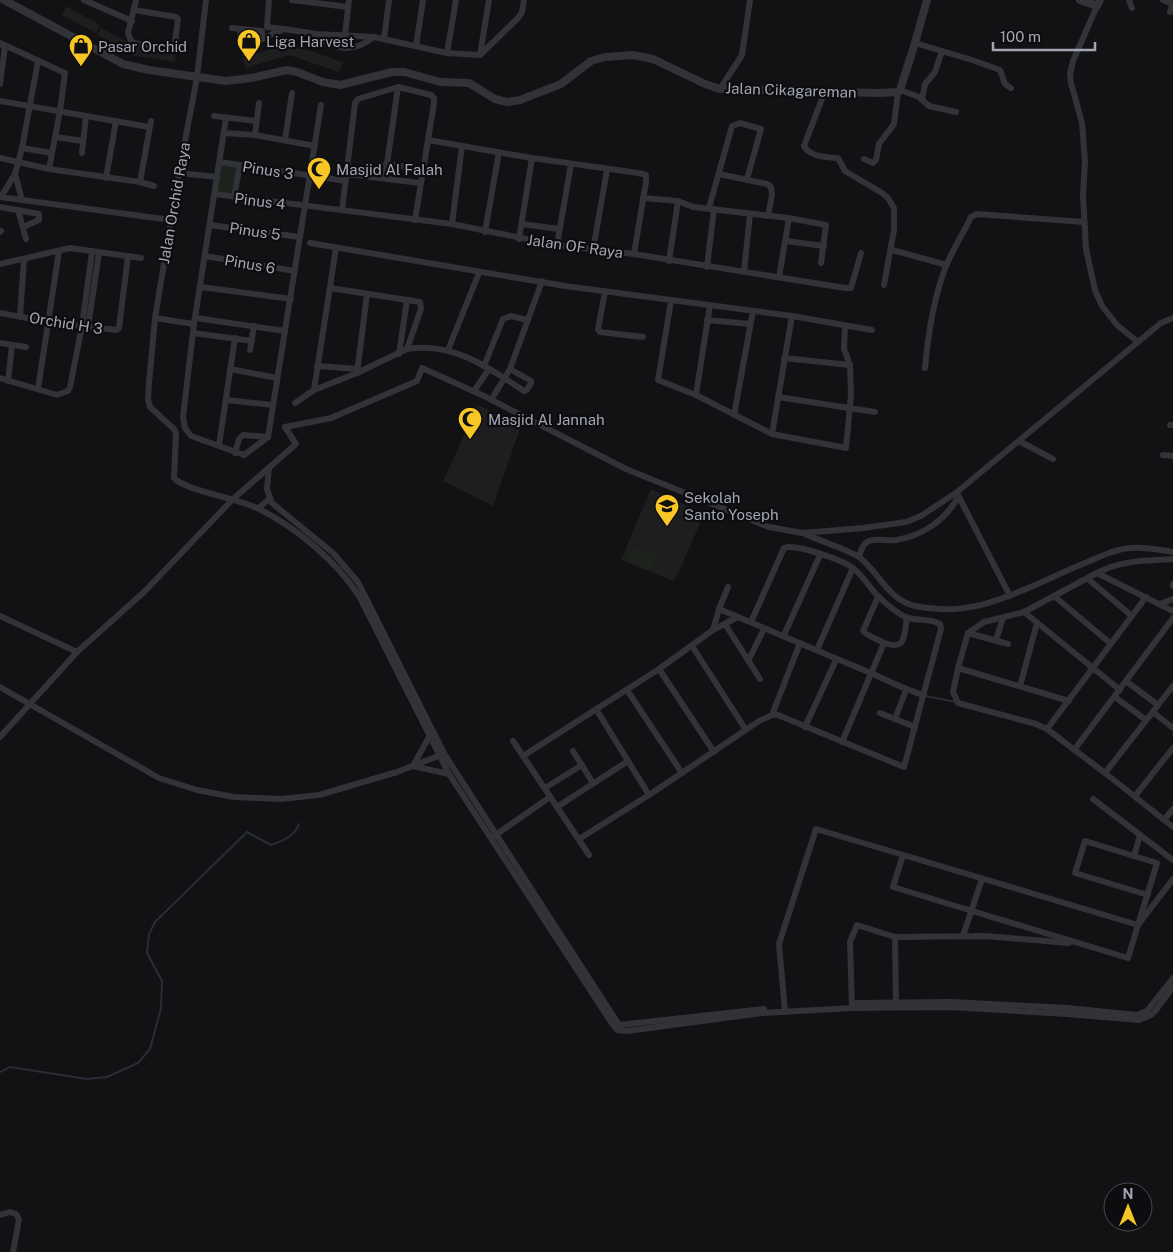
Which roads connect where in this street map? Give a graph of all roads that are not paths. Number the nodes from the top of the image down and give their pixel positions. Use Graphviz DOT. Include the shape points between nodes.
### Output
graph roads {
  1 [pos="4,0"];
  2 [pos="84,0"];
  3 [pos="104,0"];
  4 [pos="136,0"];
  5 [pos="206,0"];
  6 [pos="269,0"];
  7 [pos="292,0"];
  8 [pos="350,0"];
  9 [pos="390,0"];
  10 [pos="423,0"];
  11 [pos="456,0"];
  12 [pos="489,0"];
  13 [pos="524,0"];
  14 [pos="750,0"];
  15 [pos="927,0"];
  16 [pos="1080,0"];
  17 [pos="1129,0"];
  18 [pos="1163,0"];
  19 [pos="1098,3"];
  20 [pos="1173,3"];
  21 [pos="348,8"];
  22 [pos="1132,8"];
  23 [pos="103,9"];
  24 [pos="134,10"];
  25 [pos="1170,12"];
  26 [pos="132,21"];
  27 [pos="232,28"];
  28 [pos="241,29"];
  29 [pos="264,29"];
  30 [pos="284,29"];
  31 [pos="316,34"];
  32 [pos="345,35"];
  33 [pos="374,37"];
  34 [pos="262,39"];
  35 [pos="384,39"];
  36 [pos="916,43"];
  37 [pos="2,44"];
  38 [pos="416,46"];
  39 [pos="942,51"];
  40 [pos="447,53"];
  41 [pos="480,55"];
  42 [pos="38,61"];
  43 [pos="197,77"];
  44 [pos="0,84"];
  45 [pos="398,87"];
  46 [pos="1011,88"];
  47 [pos="720,89"];
  48 [pos="824,91"];
  49 [pos="899,91"];
  50 [pos="292,93"];
  51 [pos="922,100"];
  52 [pos="0,102"];
  53 [pos="259,102"];
  54 [pos="322,105"];
  55 [pos="28,107"];
  56 [pos="60,111"];
  57 [pos="956,112"];
  58 [pos="86,116"];
  59 [pos="214,116"];
  60 [pos="226,118"];
  61 [pos="116,121"];
  62 [pos="256,121"];
  63 [pos="224,133"];
  64 [pos="255,136"];
  65 [pos="56,137"];
  66 [pos="285,140"];
  67 [pos="428,140"];
  68 [pos="83,141"];
  69 [pos="314,146"];
  70 [pos="462,146"];
  71 [pos="22,148"];
  72 [pos="499,152"];
  73 [pos="52,153"];
  74 [pos="82,153"];
  75 [pos="0,158"];
  76 [pos="532,158"];
  77 [pos="864,160"];
  78 [pos="18,161"];
  79 [pos="220,162"];
  80 [pos="386,164"];
  81 [pos="571,164"];
  82 [pos="240,165"];
  83 [pos="49,169"];
  84 [pos="422,169"];
  85 [pos="607,170"];
  86 [pos="178,173"];
  87 [pos="719,174"];
  88 [pos="310,176"];
  89 [pos="14,177"];
  90 [pos="217,177"];
  91 [pos="106,178"];
  92 [pos="346,178"];
  93 [pos="385,178"];
  94 [pos="747,179"];
  95 [pos="140,182"];
  96 [pos="420,183"];
  97 [pos="154,186"];
  98 [pos="215,194"];
  99 [pos="2,196"];
  100 [pos="21,197"];
  101 [pos="234,197"];
  102 [pos="643,198"];
  103 [pos="678,201"];
  104 [pos="306,206"];
  105 [pos="0,207"];
  106 [pos="711,209"];
  107 [pos="18,210"];
  108 [pos="342,210"];
  109 [pos="750,214"];
  110 [pos="768,216"];
  111 [pos="789,218"];
  112 [pos="171,220"];
  113 [pos="415,220"];
  114 [pos="1084,222"];
  115 [pos="452,224"];
  116 [pos="522,224"];
  117 [pos="210,225"];
  118 [pos="23,227"];
  119 [pos="559,229"];
  120 [pos="485,232"];
  121 [pos="300,237"];
  122 [pos="26,239"];
  123 [pos="519,239"];
  124 [pos="786,241"];
  125 [pos="310,244"];
  126 [pos="557,245"];
  127 [pos="824,246"];
  128 [pos="336,248"];
  129 [pos="593,250"];
  130 [pos="892,250"];
  131 [pos="59,251"];
  132 [pos="95,253"];
  133 [pos="860,253"];
  134 [pos="634,254"];
  135 [pos="128,256"];
  136 [pos="205,256"];
  137 [pos="141,258"];
  138 [pos="24,259"];
  139 [pos="669,261"];
  140 [pos="822,263"];
  141 [pos="0,264"];
  142 [pos="946,265"];
  143 [pos="708,267"];
  144 [pos="295,271"];
  145 [pos="744,272"];
  146 [pos="479,273"];
  147 [pos="779,278"];
  148 [pos="542,282"];
  149 [pos="884,284"];
  150 [pos="201,287"];
  151 [pos="330,288"];
  152 [pos="605,292"];
  153 [pos="368,294"];
  154 [pos="291,299"];
  155 [pos="407,300"];
  156 [pos="671,301"];
  157 [pos="710,305"];
  158 [pos="753,311"];
  159 [pos="0,313"];
  160 [pos="20,316"];
  161 [pos="792,316"];
  162 [pos="155,318"];
  163 [pos="1173,318"];
  164 [pos="527,320"];
  165 [pos="707,320"];
  166 [pos="195,321"];
  167 [pos="48,322"];
  168 [pos="750,324"];
  169 [pos="254,326"];
  170 [pos="844,326"];
  171 [pos="85,327"];
  172 [pos="284,330"];
  173 [pos="872,330"];
  174 [pos="194,333"];
  175 [pos="643,337"];
  176 [pos="235,338"];
  177 [pos="252,341"];
  178 [pos="1138,342"];
  179 [pos="0,343"];
  180 [pos="12,345"];
  181 [pos="26,347"];
  182 [pos="407,349"];
  183 [pos="250,350"];
  184 [pos="448,350"];
  185 [pos="399,354"];
  186 [pos="784,358"];
  187 [pos="850,365"];
  188 [pos="317,366"];
  189 [pos="486,368"];
  190 [pos="925,368"];
  191 [pos="230,369"];
  192 [pos="510,369"];
  193 [pos="357,371"];
  194 [pos="503,377"];
  195 [pos="0,378"];
  196 [pos="277,378"];
  197 [pos="8,381"];
  198 [pos="38,390"];
  199 [pos="314,390"];
  200 [pos="474,392"];
  201 [pos="696,395"];
  202 [pos="778,397"];
  203 [pos="226,400"];
  204 [pos="491,400"];
  205 [pos="295,402"];
  206 [pos="273,406"];
  207 [pos="850,408"];
  208 [pos="875,412"];
  209 [pos="734,415"];
  210 [pos="772,434"];
  211 [pos="268,437"];
  212 [pos="1019,441"];
  213 [pos="219,445"];
  214 [pos="235,452"];
  215 [pos="1163,455"];
  216 [pos="1173,456"];
  217 [pos="1053,460"];
  218 [pos="269,468"];
  219 [pos="958,495"];
  220 [pos="270,498"];
  221 [pos="234,499"];
  222 [pos="259,508"];
  223 [pos="802,533"];
  224 [pos="1173,552"];
  225 [pos="820,555"];
  226 [pos="858,557"];
  227 [pos="1173,559"];
  228 [pos="853,568"];
  229 [pos="1098,573"];
  230 [pos="1088,579"];
  231 [pos="728,587"];
  232 [pos="1010,596"];
  233 [pos="1054,596"];
  234 [pos="878,597"];
  235 [pos="1146,598"];
  236 [pos="1173,599"];
  237 [pos="1160,604"];
  238 [pos="718,609"];
  239 [pos="1173,611"];
  240 [pos="1024,612"];
  241 [pos="0,616"];
  242 [pos="1132,616"];
  243 [pos="736,618"];
  244 [pos="907,618"];
  245 [pos="1003,618"];
  246 [pos="1173,618"];
  247 [pos="752,622"];
  248 [pos="1037,623"];
  249 [pos="725,624"];
  250 [pos="764,629"];
  251 [pos="713,630"];
  252 [pos="968,633"];
  253 [pos="784,635"];
  254 [pos="996,640"];
  255 [pos="800,643"];
  256 [pos="884,643"];
  257 [pos="1110,643"];
  258 [pos="1008,644"];
  259 [pos="692,646"];
  260 [pos="817,650"];
  261 [pos="77,652"];
  262 [pos="836,660"];
  263 [pos="748,661"];
  264 [pos="659,668"];
  265 [pos="958,668"];
  266 [pos="1092,669"];
  267 [pos="871,674"];
  268 [pos="760,678"];
  269 [pos="1127,682"];
  270 [pos="1020,686"];
  271 [pos="1173,686"];
  272 [pos="0,687"];
  273 [pos="627,690"];
  274 [pos="906,690"];
  275 [pos="1120,690"];
  276 [pos="924,695"];
  277 [pos="1115,697"];
  278 [pos="1069,701"];
  279 [pos="30,704"];
  280 [pos="1158,705"];
  281 [pos="596,709"];
  282 [pos="1153,712"];
  283 [pos="880,713"];
  284 [pos="772,715"];
  285 [pos="895,719"];
  286 [pos="1146,720"];
  287 [pos="805,727"];
  288 [pos="915,727"];
  289 [pos="1173,728"];
  290 [pos="1047,729"];
  291 [pos="746,730"];
  292 [pos="0,737"];
  293 [pos="429,737"];
  294 [pos="514,741"];
  295 [pos="842,742"];
  296 [pos="1173,748"];
  297 [pos="1074,750"];
  298 [pos="573,751"];
  299 [pos="714,752"];
  300 [pos="442,755"];
  301 [pos="524,756"];
  302 [pos="628,761"];
  303 [pos="582,765"];
  304 [pos="413,766"];
  305 [pos="1105,772"];
  306 [pos="682,773"];
  307 [pos="449,774"];
  308 [pos="593,782"];
  309 [pos="545,788"];
  310 [pos="649,795"];
  311 [pos="1136,796"];
  312 [pos="550,797"];
  313 [pos="1093,799"];
  314 [pos="557,806"];
  315 [pos="1173,809"];
  316 [pos="1164,820"];
  317 [pos="1173,827"];
  318 [pos="1140,835"];
  319 [pos="493,836"];
  320 [pos="579,839"];
  321 [pos="589,855"];
  322 [pos="902,855"];
  323 [pos="1134,856"];
  324 [pos="1173,860"];
  325 [pos="982,878"];
  326 [pos="1173,879"];
  327 [pos="1148,895"];
  328 [pos="972,911"];
  329 [pos="1138,925"];
  330 [pos="963,936"];
  331 [pos="895,937"];
  332 [pos="1081,944"];
  333 [pos="1173,978"];
  334 [pos="1173,987"];
  335 [pos="896,1005"];
  336 [pos="852,1006"];
  337 [pos="785,1010"];
  338 [pos="1138,1017"];
  339 [pos="0,1215"];
  340 [pos="13,1252"];
  1 -- 43 [label="street, Jalan Cikagareman" via="124,64"];
  2 -- 23 [label="street"];
  3 -- 23 [label="street"];
  4 -- 24 [label="street"];
  5 -- 43 [label="street, Jalan Orchid Raya"];
  6 -- 29 [label="street"];
  7 -- 21 [label="street"];
  8 -- 21 [label="street"];
  9 -- 35 [label="street"];
  10 -- 38 [label="street"];
  11 -- 40 [label="street"];
  12 -- 41 [label="street"];
  13 -- 41 [label="street" via="518,18"];
  14 -- 47 [label="street" via="742,56"];
  15 -- 36 [label="street"];
  16 -- 19 [label="street"];
  17 -- 22 [label="street"];
  18 -- 20 [label="street"];
  19 -- 114 [label="street" via="1070,74 1082,123"];
  20 -- 25 [label="street"];
  21 -- 32 [label="street"];
  23 -- 26 [label="street"];
  24 -- 26 [label="street"];
  24 -- 26 [label="street" via="176,17 175,48 134,43 128,33"];
  27 -- 28 [label="street"];
  28 -- 29 [label="street"];
  28 -- 34 [label="street" via="241,44"];
  29 -- 30 [label="street"];
  29 -- 34 [label="street"];
  30 -- 31 [label="street"];
  30 -- 34 [label="street"];
  31 -- 32 [label="street"];
  31 -- 33 [label="street" via="324,42 342,48 358,47"];
  32 -- 33 [label="street"];
  33 -- 35 [label="street"];
  35 -- 38 [label="street"];
  36 -- 39 [label="street"];
  36 -- 49 [label="street"];
  37 -- 42 [label="street"];
  37 -- 44 [label="street"];
  38 -- 40 [label="street"];
  39 -- 46 [label="street" via="1000,70"];
  39 -- 51 [label="street" via="935,72 925,84"];
  40 -- 41 [label="street"];
  42 -- 55 [label="street"];
  42 -- 56 [label="street" via="65,73"];
  43 -- 47 [label="street, Jalan Cikagareman" via="239,80 287,70 340,84 404,72 441,82 469,83 495,98 512,102 561,84 591,61 633,56 653,59"];
  43 -- 86 [label="street, Jalan Orchid Raya"];
  45 -- 67 [label="street" via="434,98"];
  45 -- 80 [label="street"];
  45 -- 92 [label="street" via="358,99"];
  47 -- 48 [label="street, Jalan Cikagareman"];
  48 -- 49 [label="street, Jalan Cikagareman"];
  48 -- 130 [label="street" via="805,149 815,155 838,158 845,171 888,198 894,208"];
  49 -- 51 [label="street"];
  49 -- 77 [label="street" via="894,124 880,144 876,160"];
  50 -- 66 [label="street"];
  51 -- 57 [label="street" via="929,106"];
  52 -- 55 [label="street"];
  53 -- 62 [label="street"];
  54 -- 69 [label="street"];
  55 -- 56 [label="street"];
  55 -- 71 [label="street"];
  56 -- 58 [label="street"];
  56 -- 65 [label="street"];
  58 -- 61 [label="street"];
  58 -- 68 [label="street"];
  59 -- 60 [label="street"];
  60 -- 62 [label="street"];
  60 -- 63 [label="street"];
  61 -- 91 [label="street"];
  61 -- 95 [label="street" via="150,124"];
  62 -- 64 [label="street"];
  63 -- 64 [label="street"];
  63 -- 79 [label="street"];
  64 -- 66 [label="street"];
  65 -- 68 [label="street"];
  65 -- 73 [label="street"];
  66 -- 69 [label="street"];
  67 -- 70 [label="street"];
  67 -- 84 [label="street"];
  68 -- 74 [label="street"];
  69 -- 88 [label="street"];
  70 -- 72 [label="street"];
  70 -- 115 [label="street"];
  71 -- 73 [label="street"];
  71 -- 78 [label="street"];
  72 -- 76 [label="street"];
  72 -- 120 [label="street"];
  73 -- 83 [label="street"];
  75 -- 78 [label="street"];
  76 -- 81 [label="street"];
  76 -- 116 [label="street"];
  78 -- 83 [label="street"];
  78 -- 89 [label="street"];
  79 -- 82 [label="street, Pinus 3"];
  79 -- 90 [label="street"];
  80 -- 84 [label="street"];
  80 -- 93 [label="street"];
  81 -- 85 [label="street"];
  81 -- 119 [label="street"];
  82 -- 88 [label="street, Pinus 3"];
  82 -- 101 [label="street"];
  83 -- 91 [label="street"];
  84 -- 96 [label="street"];
  85 -- 102 [label="street" via="646,175"];
  85 -- 129 [label="street"];
  86 -- 90 [label="street"];
  86 -- 112 [label="street, Jalan Orchid Raya"];
  87 -- 94 [label="street"];
  87 -- 94 [label="street" via="732,126 740,123 761,129"];
  87 -- 106 [label="street"];
  88 -- 92 [label="street, Pinus 3"];
  88 -- 104 [label="street"];
  89 -- 99 [label="street"];
  89 -- 100 [label="street"];
  90 -- 98 [label="street"];
  91 -- 95 [label="street"];
  92 -- 93 [label="street, Pinus 3"];
  92 -- 108 [label="street"];
  93 -- 96 [label="street, Pinus 3"];
  94 -- 110 [label="street" via="771,187"];
  95 -- 97 [label="street"];
  96 -- 113 [label="street"];
  98 -- 101 [label="street, Pinus 4"];
  98 -- 117 [label="street"];
  99 -- 100 [label="street"];
  100 -- 112 [label="street"];
  101 -- 104 [label="street, Pinus 4"];
  102 -- 103 [label="street"];
  102 -- 134 [label="street"];
  103 -- 106 [label="street"];
  103 -- 139 [label="street"];
  104 -- 108 [label="street, Jalan OF Raya"];
  104 -- 121 [label="street"];
  105 -- 107 [label="street"];
  106 -- 109 [label="street"];
  106 -- 143 [label="street"];
  107 -- 118 [label="street"];
  107 -- 118 [label="street" via="40,216 40,220"];
  108 -- 113 [label="street, Jalan OF Raya"];
  109 -- 110 [label="street"];
  109 -- 145 [label="street"];
  110 -- 111 [label="street"];
  111 -- 124 [label="street"];
  111 -- 127 [label="street" via="826,225"];
  112 -- 162 [label="street, Jalan Orchid Raya"];
  113 -- 115 [label="street, Jalan OF Raya"];
  114 -- 142 [label="street" via="977,214 970,217"];
  114 -- 178 [label="street" via="1089,266 1102,306"];
  115 -- 120 [label="street, Jalan OF Raya"];
  116 -- 119 [label="street"];
  116 -- 123 [label="street"];
  117 -- 121 [label="street, Pinus 5"];
  117 -- 136 [label="street"];
  118 -- 122 [label="street"];
  119 -- 126 [label="street"];
  120 -- 123 [label="street, Jalan OF Raya"];
  121 -- 144 [label="street"];
  123 -- 126 [label="street, Jalan OF Raya"];
  124 -- 127 [label="street"];
  124 -- 147 [label="street"];
  125 -- 128 [label="street"];
  126 -- 129 [label="street, Jalan OF Raya"];
  127 -- 140 [label="street"];
  128 -- 146 [label="street"];
  128 -- 151 [label="street"];
  129 -- 134 [label="street, Jalan OF Raya"];
  130 -- 142 [label="street"];
  130 -- 149 [label="street"];
  131 -- 132 [label="street" via="78,248"];
  131 -- 138 [label="street"];
  131 -- 167 [label="street"];
  132 -- 135 [label="street"];
  132 -- 171 [label="street"];
  133 -- 147 [label="street, Jalan OF Raya" via="852,288"];
  134 -- 139 [label="street, Jalan OF Raya"];
  135 -- 137 [label="street"];
  135 -- 171 [label="street, Orchid H 3" via="119,328"];
  136 -- 144 [label="street, Pinus 6"];
  136 -- 150 [label="street"];
  138 -- 141 [label="street"];
  138 -- 160 [label="street"];
  139 -- 143 [label="street, Jalan OF Raya"];
  142 -- 190 [label="street" via="928,336"];
  143 -- 145 [label="street, Jalan OF Raya"];
  144 -- 154 [label="street"];
  145 -- 147 [label="street, Jalan OF Raya"];
  146 -- 148 [label="street"];
  146 -- 184 [label="street"];
  148 -- 152 [label="street"];
  148 -- 164 [label="street"];
  150 -- 154 [label="street"];
  150 -- 166 [label="street"];
  151 -- 153 [label="street"];
  151 -- 188 [label="street"];
  152 -- 156 [label="street"];
  152 -- 175 [label="street" via="600,332"];
  153 -- 155 [label="street"];
  153 -- 193 [label="street"];
  154 -- 172 [label="street"];
  155 -- 182 [label="street" via="416,301 421,306"];
  155 -- 185 [label="street"];
  156 -- 157 [label="street"];
  156 -- 201 [label="street" via="658,380"];
  157 -- 158 [label="street"];
  157 -- 165 [label="street"];
  158 -- 161 [label="street"];
  158 -- 168 [label="street"];
  159 -- 160 [label="street, Orchid H 3"];
  160 -- 167 [label="street, Orchid H 3"];
  161 -- 170 [label="street"];
  161 -- 186 [label="street"];
  162 -- 166 [label="street"];
  162 -- 221 [label="street, Jalan Orchid Raya" via="148,399 150,407 176,433 174,478 182,485"];
  163 -- 178 [label="street" via="1161,323"];
  164 -- 189 [label="street" via="511,316 503,319"];
  164 -- 192 [label="street"];
  165 -- 168 [label="street"];
  165 -- 201 [label="street"];
  166 -- 169 [label="street"];
  166 -- 174 [label="street"];
  167 -- 171 [label="street, Orchid H 3"];
  167 -- 198 [label="street"];
  168 -- 209 [label="street"];
  169 -- 172 [label="street"];
  169 -- 177 [label="street"];
  170 -- 173 [label="street"];
  170 -- 187 [label="street" via="844,349"];
  171 -- 198 [label="street" via="68,391 57,395"];
  172 -- 196 [label="street"];
  174 -- 176 [label="street"];
  174 -- 213 [label="street" via="183,423 191,436"];
  176 -- 177 [label="street"];
  176 -- 191 [label="street"];
  177 -- 183 [label="street"];
  178 -- 212 [label="street"];
  179 -- 180 [label="street"];
  180 -- 181 [label="street"];
  180 -- 197 [label="street"];
  182 -- 184 [label="street"];
  182 -- 185 [label="street"];
  184 -- 189 [label="street"];
  185 -- 193 [label="street"];
  186 -- 187 [label="street"];
  186 -- 202 [label="street"];
  187 -- 207 [label="street"];
  188 -- 193 [label="street"];
  188 -- 199 [label="street"];
  189 -- 194 [label="street"];
  189 -- 200 [label="street"];
  191 -- 196 [label="street"];
  191 -- 203 [label="street"];
  192 -- 194 [label="street"];
  192 -- 194 [label="street" via="531,381 527,390"];
  193 -- 199 [label="street"];
  194 -- 204 [label="street"];
  195 -- 197 [label="street"];
  196 -- 206 [label="street"];
  197 -- 198 [label="street"];
  199 -- 205 [label="street"];
  200 -- 204 [label="street"];
  200 -- 218 [label="street" via="422,368 417,381 411,384 331,418 285,427 296,444"];
  201 -- 209 [label="street"];
  202 -- 207 [label="street"];
  202 -- 210 [label="street"];
  203 -- 206 [label="street"];
  203 -- 213 [label="street"];
  204 -- 223 [label="street" via="626,469 769,526"];
  206 -- 211 [label="street"];
  207 -- 208 [label="street"];
  207 -- 210 [label="street" via="846,448"];
  209 -- 210 [label="street"];
  211 -- 214 [label="street" via="246,455"];
  211 -- 214 [label="street" via="243,435"];
  212 -- 217 [label="street"];
  212 -- 219 [label="street"];
  213 -- 214 [label="street"];
  215 -- 216 [label="street"];
  218 -- 220 [label="street"];
  218 -- 221 [label="street"];
  219 -- 223 [label="street" via="906,522"];
  219 -- 226 [label="street" via="951,510 932,526 913,536 868,542 862,546"];
  219 -- 232 [label="street"];
  220 -- 222 [label="street"];
  220 -- 300 [label="street" via="276,507 333,553 358,582"];
  221 -- 222 [label="street"];
  221 -- 261 [label="street" via="144,592"];
  222 -- 293 [label="street" via="303,537 352,585"];
  223 -- 226 [label="street"];
  224 -- 232 [label="street" via="1131,548 1109,553"];
  225 -- 228 [label="street"];
  225 -- 247 [label="street" via="797,546 784,548"];
  225 -- 253 [label="street"];
  226 -- 232 [label="street" via="892,594 915,606 963,609"];
  227 -- 229 [label="street" via="1125,563"];
  228 -- 234 [label="street"];
  228 -- 260 [label="street"];
  229 -- 230 [label="street"];
  229 -- 235 [label="street"];
  230 -- 233 [label="street"];
  230 -- 242 [label="street"];
  231 -- 238 [label="street"];
  233 -- 240 [label="street"];
  233 -- 257 [label="street"];
  234 -- 244 [label="street"];
  234 -- 256 [label="street" via="863,631"];
  235 -- 237 [label="street"];
  235 -- 242 [label="street"];
  236 -- 237 [label="street"];
  237 -- 239 [label="street"];
  238 -- 243 [label="street"];
  238 -- 251 [label="street"];
  240 -- 245 [label="street"];
  240 -- 248 [label="street"];
  241 -- 261 [label="street"];
  242 -- 257 [label="street"];
  243 -- 247 [label="street"];
  243 -- 249 [label="street"];
  244 -- 256 [label="street" via="901,644 892,646"];
  244 -- 276 [label="street" via="941,625"];
  245 -- 252 [label="street" via="984,622"];
  245 -- 254 [label="street"];
  246 -- 269 [label="street"];
  247 -- 250 [label="street"];
  248 -- 266 [label="street"];
  248 -- 270 [label="street"];
  249 -- 251 [label="street"];
  249 -- 263 [label="street"];
  250 -- 253 [label="street"];
  250 -- 263 [label="street"];
  251 -- 259 [label="street"];
  252 -- 254 [label="street"];
  252 -- 265 [label="street"];
  253 -- 255 [label="street"];
  254 -- 258 [label="street"];
  255 -- 260 [label="street"];
  255 -- 284 [label="street"];
  256 -- 267 [label="street"];
  257 -- 266 [label="street"];
  259 -- 264 [label="street"];
  259 -- 291 [label="street"];
  260 -- 262 [label="street"];
  261 -- 279 [label="street"];
  262 -- 267 [label="street"];
  262 -- 287 [label="street"];
  263 -- 268 [label="street"];
  264 -- 273 [label="street"];
  264 -- 299 [label="street"];
  265 -- 270 [label="street"];
  265 -- 290 [label="street" via="953,692 958,703"];
  266 -- 275 [label="street"];
  266 -- 278 [label="street"];
  267 -- 274 [label="street"];
  267 -- 295 [label="street"];
  269 -- 275 [label="street"];
  269 -- 280 [label="street"];
  270 -- 278 [label="street"];
  271 -- 280 [label="street"];
  272 -- 279 [label="street"];
  273 -- 281 [label="street"];
  273 -- 306 [label="street"];
  274 -- 276 [label="street"];
  274 -- 285 [label="street"];
  275 -- 277 [label="street"];
  276 -- 288 [label="street"];
  277 -- 286 [label="street"];
  277 -- 297 [label="street"];
  278 -- 290 [label="street"];
  279 -- 292 [label="street"];
  279 -- 304 [label="street" via="159,778 234,797 282,799 318,795"];
  280 -- 282 [label="street"];
  281 -- 301 [label="street"];
  281 -- 302 [label="street"];
  282 -- 286 [label="street"];
  282 -- 289 [label="street"];
  283 -- 285 [label="street"];
  284 -- 287 [label="street"];
  284 -- 291 [label="street"];
  285 -- 288 [label="street"];
  286 -- 305 [label="street"];
  287 -- 295 [label="street"];
  288 -- 295 [label="street" via="904,767"];
  290 -- 297 [label="street"];
  291 -- 299 [label="street"];
  293 -- 300 [label="street"];
  293 -- 304 [label="street"];
  294 -- 301 [label="street"];
  296 -- 311 [label="street"];
  297 -- 305 [label="street"];
  298 -- 303 [label="street"];
  299 -- 306 [label="street"];
  300 -- 304 [label="street"];
  300 -- 307 [label="street"];
  300 -- 319 [label="street"];
  301 -- 309 [label="street"];
  302 -- 308 [label="street"];
  302 -- 310 [label="street"];
  303 -- 308 [label="street"];
  303 -- 309 [label="street"];
  304 -- 307 [label="street"];
  305 -- 311 [label="street"];
  306 -- 310 [label="street"];
  307 -- 319 [label="street"];
  308 -- 314 [label="street"];
  309 -- 312 [label="street"];
  310 -- 320 [label="street"];
  311 -- 316 [label="street"];
  312 -- 314 [label="street"];
  312 -- 319 [label="street"];
  313 -- 318 [label="street"];
  314 -- 320 [label="street"];
  315 -- 316 [label="street"];
  316 -- 317 [label="street"];
  318 -- 323 [label="street"];
  318 -- 324 [label="street"];
  319 -- 337 [label="street" via="618,1028 743,1011"];
  320 -- 321 [label="street"];
  322 -- 325 [label="street"];
  322 -- 328 [label="street" via="893,887"];
  322 -- 337 [label="street" via="816,829 779,944"];
  323 -- 327 [label="street" via="1157,863"];
  323 -- 327 [label="street" via="1085,841 1075,873"];
  325 -- 328 [label="street"];
  325 -- 329 [label="street"];
  326 -- 329 [label="street"];
  327 -- 329 [label="street"];
  328 -- 330 [label="street"];
  328 -- 332 [label="street"];
  329 -- 332 [label="street" via="1128,958"];
  330 -- 331 [label="street"];
  330 -- 332 [label="street"];
  331 -- 335 [label="street"];
  331 -- 336 [label="street" via="857,925 850,942"];
  333 -- 338 [label="street" via="1147,1011"];
  334 -- 338 [label="street" via="1151,1015"];
  335 -- 336 [label="street"];
  335 -- 338 [label="street" via="962,1003 1067,1008"];
  336 -- 337 [label="street"];
  339 -- 340 [label="street" via="10,1212 19,1219"];
}
